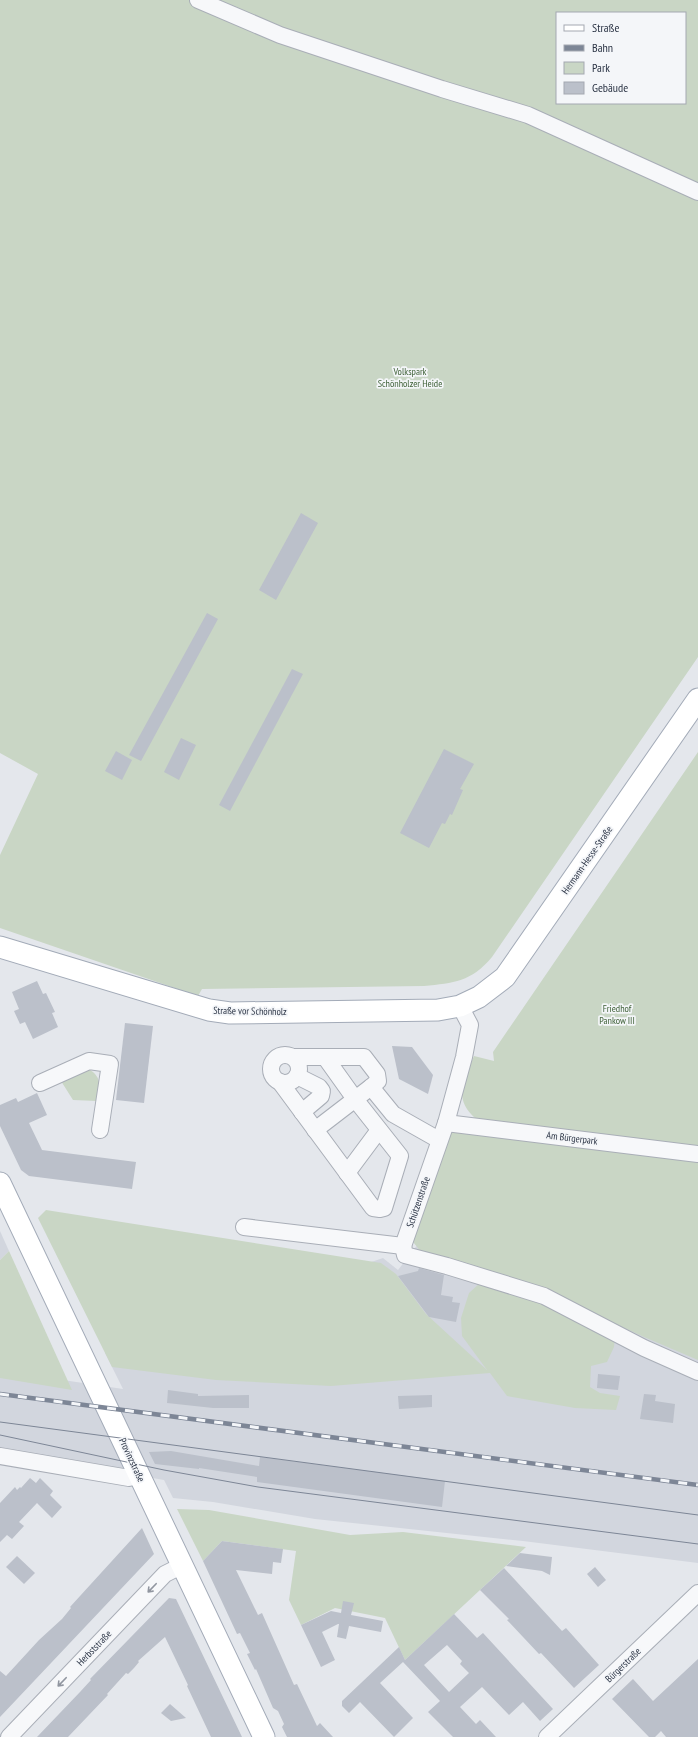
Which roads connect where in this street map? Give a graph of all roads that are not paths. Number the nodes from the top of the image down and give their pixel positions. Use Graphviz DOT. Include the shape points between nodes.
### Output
graph roads {
  1 [pos="198,0"];
  2 [pos="698,192"];
  3 [pos="698,699"];
  4 [pos="0,947"];
  5 [pos="460,1006"];
  6 [pos="293,1057"];
  7 [pos="325,1057"];
  8 [pos="298,1076"];
  9 [pos="280,1082"];
  10 [pos="40,1083"];
  11 [pos="371,1087"];
  12 [pos="351,1102"];
  13 [pos="302,1112"];
  14 [pos="446,1123"];
  15 [pos="100,1130"];
  16 [pos="315,1130"];
  17 [pos="376,1134"];
  18 [pos="439,1140"];
  19 [pos="698,1154"];
  20 [pos="347,1173"];
  21 [pos="0,1183"];
  22 [pos="244,1227"];
  23 [pos="402,1246"];
  24 [pos="698,1372"];
  25 [pos="0,1456"];
  26 [pos="139,1476"];
  27 [pos="183,1565"];
  28 [pos="698,1593"];
  29 [pos="10,1737"];
  30 [pos="264,1737"];
  31 [pos="547,1737"];
  1 -- 2 [label="street" via="282,35 528,115"];
  3 -- 5 [label="main road, Hermann-Hesse-Straße" via="505,977 479,997"];
  4 -- 5 [label="main road, Straße vor Schönholz" via="209,1010 230,1013 438,1010"];
  5 -- 14 [label="street, Schützenstraße" via="470,1025"];
  6 -- 7 [label="street"];
  6 -- 8 [label="street" via="298,1064"];
  6 -- 9 [label="street" via="279,1056 272,1063 271,1072"];
  7 -- 11 [label="street" via="364,1057 377,1074 378,1081"];
  7 -- 12 [label="street"];
  8 -- 9 [label="street" via="288,1083"];
  8 -- 13 [label="street" via="322,1090 321,1096"];
  9 -- 13 [label="street"];
  10 -- 15 [label="street" via="89,1061 110,1064"];
  11 -- 12 [label="street"];
  11 -- 18 [label="street" via="393,1114"];
  12 -- 16 [label="street"];
  12 -- 17 [label="street"];
  13 -- 16 [label="street"];
  14 -- 18 [label="street, Schützenstraße"];
  14 -- 19 [label="street, Am Bürgerpark"];
  16 -- 20 [label="street"];
  17 -- 20 [label="street"];
  17 -- 20 [label="street" via="400,1156 384,1208 373,1208"];
  18 -- 23 [label="street, Schützenstraße"];
  21 -- 26 [label="main road, Provinzstraße"];
  22 -- 23 [label="street"];
  23 -- 24 [label="street" via="405,1255 544,1296 644,1348"];
  25 -- 26 [label="street" via="129,1478"];
  26 -- 27 [label="main road, Provinzstraße"];
  27 -- 29 [label="street, Herbststraße, one-way" via="165,1574"];
  27 -- 30 [label="main road, Provinzstraße"];
  28 -- 31 [label="street, Bürgerstraße"];
}
